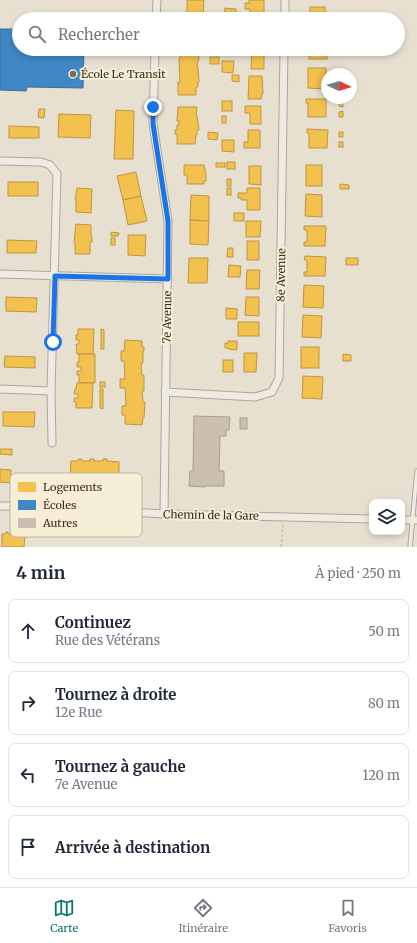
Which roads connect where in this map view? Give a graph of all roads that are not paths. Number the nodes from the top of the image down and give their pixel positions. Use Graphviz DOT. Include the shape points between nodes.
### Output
graph roads {
  1 [pos="157,0"];
  2 [pos="285,0"];
  3 [pos="156,12"];
  4 [pos="284,12"];
  5 [pos="155,56"];
  6 [pos="284,56"];
  7 [pos="0,161"];
  8 [pos="0,274"];
  9 [pos="55,276"];
  10 [pos="168,279"];
  11 [pos="0,389"];
  12 [pos="51,391"];
  13 [pos="165,392"];
  14 [pos="52,443"];
  15 [pos="417,471"];
  16 [pos="0,506"];
  17 [pos="10,506"];
  18 [pos="142,513"];
  19 [pos="164,514"];
  20 [pos="369,519"];
  21 [pos="415,520"];
  22 [pos="410,547"];
  1 -- 3 [label="street"];
  2 -- 4 [label="street"];
  5 -- 10 [label="street, 7e Avenue" via="153,124 168,221"];
  6 -- 13 [label="street, 8e Avenue" via="279,378 272,392 256,397"];
  7 -- 9 [label="street" via="41,162 50,165 57,174"];
  8 -- 9 [label="street"];
  9 -- 10 [label="street"];
  9 -- 12 [label="street"];
  10 -- 13 [label="street, 7e Avenue"];
  11 -- 12 [label="street"];
  12 -- 14 [label="street"];
  13 -- 19 [label="street, 7e Avenue"];
  15 -- 21 [label="lane"];
  16 -- 17 [label="street, Chemin de la Gare"];
  18 -- 19 [label="street, Chemin de la Gare"];
  19 -- 20 [label="street, Chemin de la Gare"];
  21 -- 22 [label="lane"];
}
